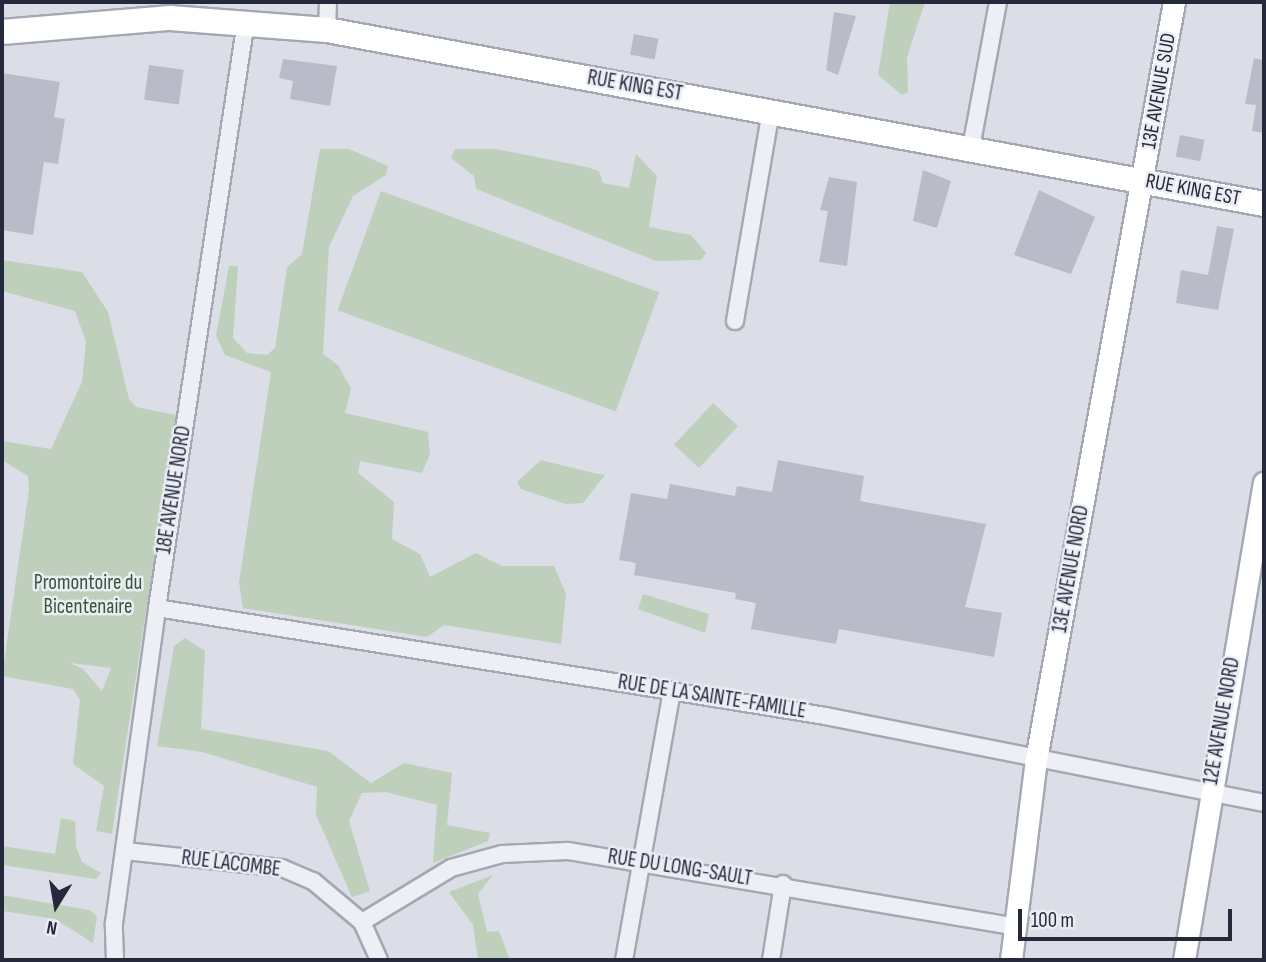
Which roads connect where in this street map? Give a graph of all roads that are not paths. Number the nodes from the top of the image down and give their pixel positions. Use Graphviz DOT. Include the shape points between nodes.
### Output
graph roads {
  1 [pos="328,2"];
  2 [pos="998,2"];
  3 [pos="1174,2"];
  4 [pos="246,21"];
  5 [pos="327,30"];
  6 [pos="2,32"];
  7 [pos="771,111"];
  8 [pos="971,148"];
  9 [pos="1143,180"];
  10 [pos="1264,204"];
  11 [pos="735,321"];
  12 [pos="1264,483"];
  13 [pos="157,608"];
  14 [pos="672,691"];
  15 [pos="1036,759"];
  16 [pos="1210,793"];
  17 [pos="1264,803"];
  18 [pos="125,851"];
  19 [pos="642,861"];
  20 [pos="783,884"];
  21 [pos="362,922"];
  22 [pos="1012,926"];
  23 [pos="115,960"];
  24 [pos="379,960"];
  25 [pos="624,960"];
  26 [pos="771,960"];
  27 [pos="1012,960"];
  28 [pos="1184,960"];
  1 -- 5 [label="street"];
  2 -- 8 [label="street"];
  3 -- 9 [label="main road, 13E AVENUE SUD"];
  4 -- 5 [label="main road, RUE KING EST"];
  4 -- 6 [label="main road, RUE KING EST" via="129,19"];
  4 -- 13 [label="street, 18E AVENUE NORD"];
  5 -- 7 [label="main road, RUE KING EST"];
  7 -- 8 [label="main road, RUE KING EST"];
  7 -- 11 [label="street"];
  8 -- 9 [label="main road, RUE KING EST"];
  9 -- 10 [label="main road, RUE KING EST"];
  9 -- 15 [label="main road, 13E AVENUE NORD"];
  12 -- 16 [label="main road, 12E AVENUE NORD"];
  13 -- 14 [label="street, RUE DE LA SAINTE-FAMILLE"];
  13 -- 18 [label="street, 18E AVENUE NORD"];
  14 -- 15 [label="street, RUE DE LA SAINTE-FAMILLE"];
  14 -- 19 [label="street"];
  15 -- 16 [label="street, RUE DE LA SAINTE-FAMILLE"];
  15 -- 22 [label="main road, 13E AVENUE NORD"];
  16 -- 17 [label="street, RUE DE LA SAINTE-FAMILLE"];
  16 -- 28 [label="main road, 12E AVENUE NORD"];
  18 -- 21 [label="street, RUE LACOMBE" via="282,868 325,886"];
  18 -- 23 [label="street, 18E AVENUE NORD"];
  19 -- 20 [label="street, RUE DU LONG-SAULT"];
  19 -- 21 [label="street, RUE DU LONG-SAULT" via="568,851 502,854 451,868"];
  19 -- 25 [label="street"];
  20 -- 22 [label="street, RUE DU LONG-SAULT"];
  20 -- 26 [label="street"];
  21 -- 24 [label="street, RUE LACOMBE"];
  22 -- 27 [label="main road, 13E AVENUE NORD"];
}
